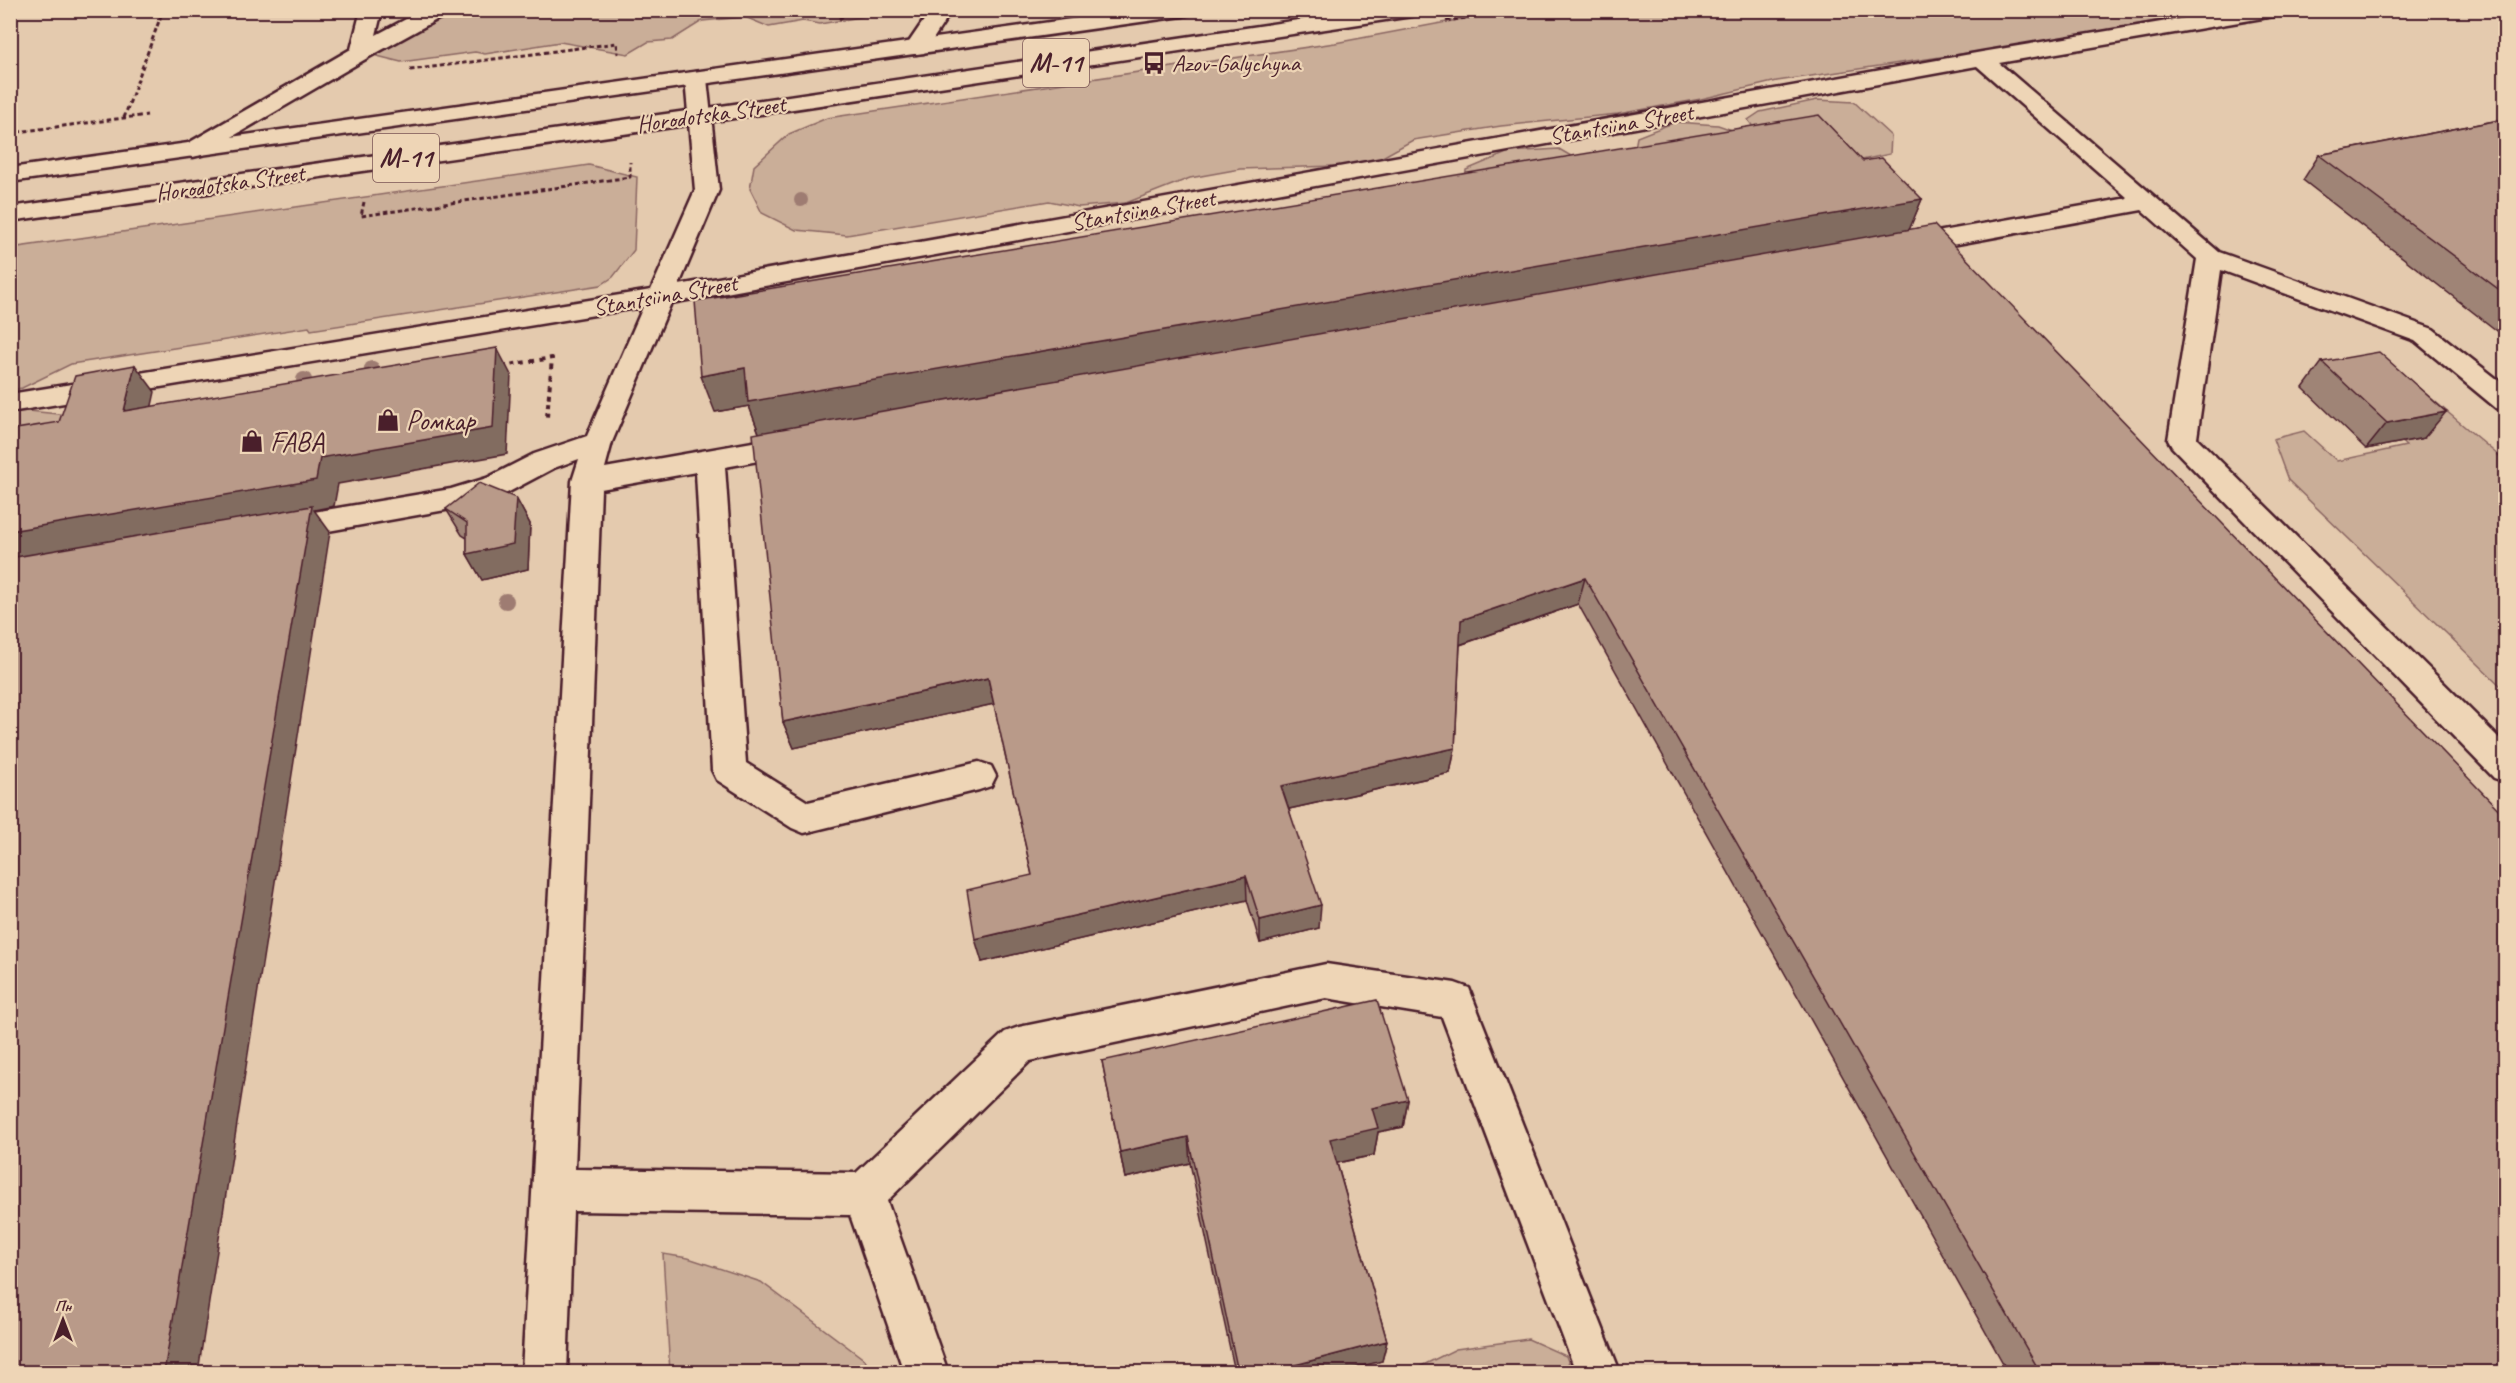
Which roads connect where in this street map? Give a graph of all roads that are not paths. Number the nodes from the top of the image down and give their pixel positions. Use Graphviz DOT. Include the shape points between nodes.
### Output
graph roads {
  1 [pos="372,10"];
  2 [pos="440,10"];
  3 [pos="942,10"];
  4 [pos="1183,10"];
  5 [pos="1412,10"];
  6 [pos="2274,10"];
  7 [pos="916,48"];
  8 [pos="362,52"];
  9 [pos="1982,59"];
  10 [pos="696,79"];
  11 [pos="701,116"];
  12 [pos="193,150"];
  13 [pos="10,175"];
  14 [pos="2147,202"];
  15 [pos="10,214"];
  16 [pos="1876,251"];
  17 [pos="2211,257"];
  18 [pos="663,296"];
  19 [pos="2505,401"];
  20 [pos="10,403"];
  21 [pos="828,439"];
  22 [pos="598,442"];
  23 [pos="710,460"];
  24 [pos="587,481"];
  25 [pos="254,533"];
  26 [pos="2505,768"];
  27 [pos="980,776"];
  28 [pos="552,1190"];
  29 [pos="864,1194"];
  30 [pos="544,1372"];
  31 [pos="926,1372"];
  32 [pos="1598,1372"];
  1 -- 8 [label="street"];
  2 -- 8 [label="street"];
  3 -- 7 [label="street"];
  4 -- 7 [label="street, Horodotska Street / М-11"];
  5 -- 11 [label="street, Horodotska Street / М-11"];
  6 -- 9 [label="street, Stantsiina Street"];
  7 -- 10 [label="street, Horodotska Street / М-11"];
  8 -- 12 [label="street"];
  9 -- 14 [label="street"];
  9 -- 18 [label="street, Stantsiina Street"];
  10 -- 11 [label="street"];
  10 -- 12 [label="street, Horodotska Street / М-11"];
  11 -- 15 [label="street, Horodotska Street / М-11"];
  11 -- 18 [label="street" via="707,190"];
  12 -- 13 [label="street, Horodotska Street / М-11"];
  14 -- 16 [label="street"];
  14 -- 17 [label="street"];
  17 -- 19 [label="street" via="2424,335"];
  17 -- 26 [label="street" via="2182,440"];
  18 -- 20 [label="street, Stantsiina Street"];
  18 -- 22 [label="street"];
  21 -- 23 [label="street"];
  22 -- 24 [label="street"];
  22 -- 25 [label="street" via="544,461 497,486 451,499"];
  23 -- 24 [label="street"];
  23 -- 27 [label="street" via="729,770 804,818"];
  24 -- 28 [label="street"];
  28 -- 29 [label="street"];
  28 -- 30 [label="street"];
  29 -- 31 [label="street"];
  29 -- 32 [label="street" via="1019,1045 1326,981 1455,1001"];
}
